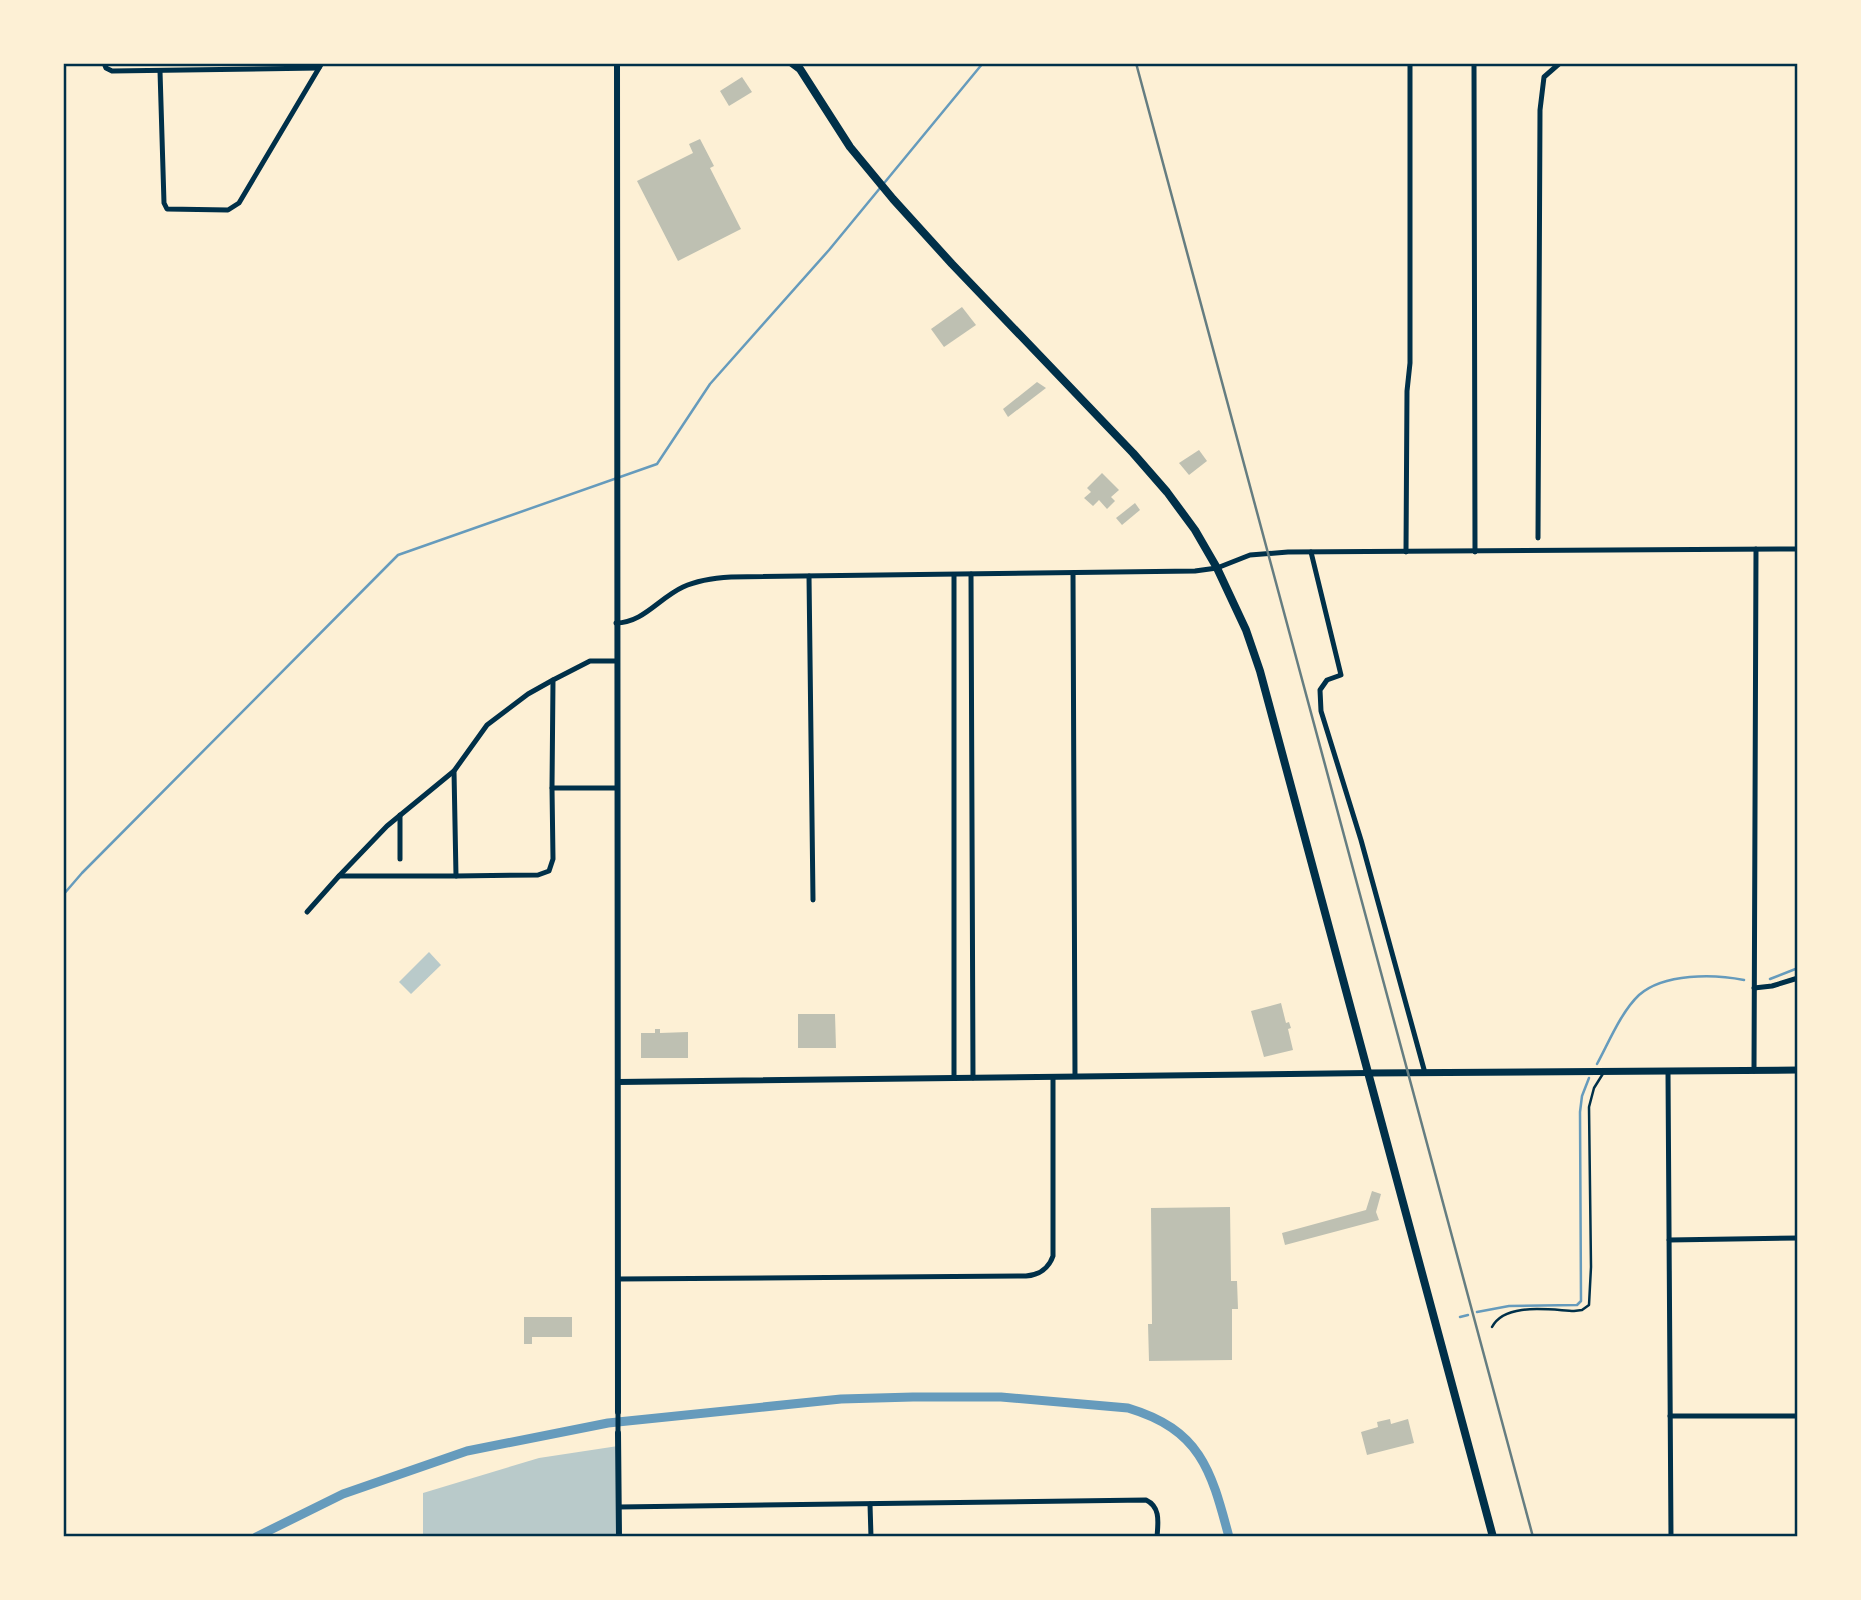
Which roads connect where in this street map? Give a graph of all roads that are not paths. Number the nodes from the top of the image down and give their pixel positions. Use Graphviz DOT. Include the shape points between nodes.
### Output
graph roads {
  1 [pos="617,63"];
  2 [pos="792,63"];
  3 [pos="1410,63"];
  4 [pos="1560,63"];
  5 [pos="105,65"];
  6 [pos="320,66"];
  7 [pos="800,66"];
  8 [pos="1474,66"];
  9 [pos="160,71"];
  10 [pos="1538,538"];
  11 [pos="1756,549"];
  12 [pos="1798,549"];
  13 [pos="1536,551"];
  14 [pos="1311,552"];
  15 [pos="1406,552"];
  16 [pos="1475,552"];
  17 [pos="1217,568"];
  18 [pos="1073,573"];
  19 [pos="971,574"];
  20 [pos="954,575"];
  21 [pos="809,576"];
  22 [pos="616,622"];
  23 [pos="617,661"];
  24 [pos="553,680"];
  25 [pos="454,771"];
  26 [pos="552,788"];
  27 [pos="617,788"];
  28 [pos="400,815"];
  29 [pos="400,859"];
  30 [pos="339,876"];
  31 [pos="456,876"];
  32 [pos="813,900"];
  33 [pos="307,912"];
  34 [pos="1798,978"];
  35 [pos="1754,988"];
  36 [pos="1798,1070"];
  37 [pos="1754,1071"];
  38 [pos="1604,1072"];
  39 [pos="1668,1072"];
  40 [pos="1369,1073"];
  41 [pos="1425,1073"];
  42 [pos="1075,1076"];
  43 [pos="1053,1077"];
  44 [pos="954,1078"];
  45 [pos="973,1078"];
  46 [pos="618,1082"];
  47 [pos="1798,1238"];
  48 [pos="1669,1240"];
  49 [pos="619,1279"];
  50 [pos="1492,1327"];
  51 [pos="618,1412"];
  52 [pos="1670,1416"];
  53 [pos="1798,1416"];
  54 [pos="618,1433"];
  55 [pos="870,1504"];
  56 [pos="619,1507"];
  57 [pos="619,1537"];
  58 [pos="871,1537"];
  59 [pos="1157,1537"];
  60 [pos="1493,1537"];
  61 [pos="1671,1537"];
  1 -- 22 [label="street"];
  2 -- 7 [label="highway"];
  3 -- 15 [label="street"];
  4 -- 10 [label="street" via="1544,77 1540,110"];
  5 -- 9 [label="street" via="112,71"];
  6 -- 9 [label="street"];
  6 -- 9 [label="street" via="234,208 215,210 167,209 164,203"];
  7 -- 17 [label="highway" via="872,174 1154,475"];
  8 -- 16 [label="street"];
  10 -- 13 [label="lane"];
  11 -- 12 [label="street"];
  11 -- 13 [label="street"];
  11 -- 35 [label="street"];
  13 -- 16 [label="street"];
  14 -- 15 [label="street"];
  14 -- 17 [label="street" via="1250,555"];
  14 -- 41 [label="street" via="1341,675 1327,680 1320,690 1321,711"];
  15 -- 16 [label="street"];
  17 -- 18 [label="street"];
  17 -- 40 [label="highway" via="1260,671"];
  18 -- 19 [label="street"];
  18 -- 42 [label="street"];
  19 -- 20 [label="street"];
  19 -- 45 [label="street"];
  20 -- 21 [label="street"];
  20 -- 44 [label="street"];
  21 -- 22 [label="street" via="698,581 667,596 630,623"];
  21 -- 32 [label="street"];
  22 -- 23 [label="street"];
  23 -- 24 [label="street" via="590,661"];
  23 -- 27 [label="street"];
  24 -- 25 [label="street" via="487,725"];
  24 -- 26 [label="street"];
  25 -- 28 [label="street"];
  25 -- 31 [label="street"];
  26 -- 27 [label="street"];
  26 -- 31 [label="street" via="553,859 549,871"];
  27 -- 46 [label="street"];
  28 -- 29 [label="street"];
  28 -- 30 [label="street"];
  30 -- 31 [label="street"];
  30 -- 33 [label="street"];
  34 -- 35 [label="street"];
  35 -- 37 [label="street"];
  36 -- 37 [label="main road"];
  37 -- 39 [label="main road"];
  38 -- 39 [label="main road"];
  38 -- 41 [label="main road"];
  38 -- 50 [label="lane" via="1589,1107 1589,1305 1574,1311 1515,1311"];
  39 -- 48 [label="street"];
  40 -- 41 [label="main road"];
  40 -- 42 [label="street"];
  40 -- 60 [label="highway"];
  42 -- 43 [label="street"];
  43 -- 45 [label="street"];
  43 -- 49 [label="street" via="1054,1256 1033,1275"];
  44 -- 45 [label="street"];
  44 -- 46 [label="street"];
  46 -- 49 [label="street"];
  47 -- 48 [label="street"];
  48 -- 52 [label="street"];
  49 -- 51 [label="street"];
  51 -- 54 [label="street"];
  52 -- 53 [label="street"];
  52 -- 61 [label="street"];
  54 -- 56 [label="street"];
  55 -- 56 [label="street"];
  55 -- 58 [label="street"];
  55 -- 59 [label="street" via="1146,1500 1157,1509"];
  56 -- 57 [label="street"];
}
